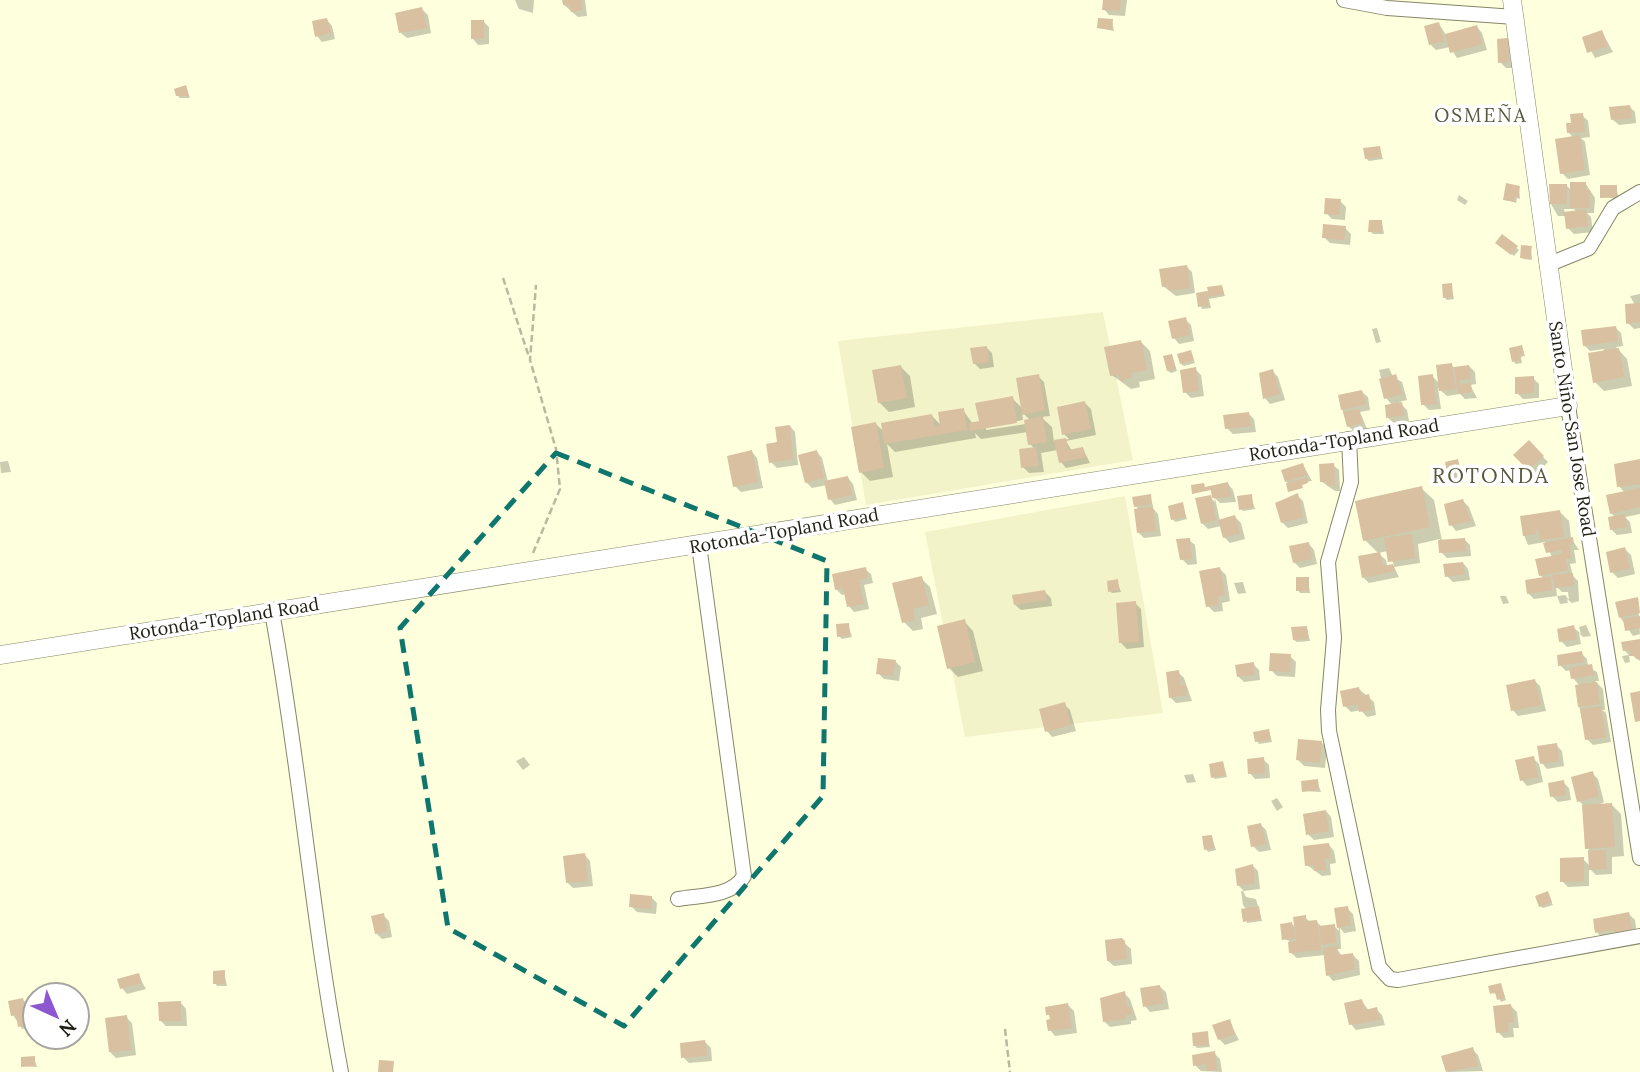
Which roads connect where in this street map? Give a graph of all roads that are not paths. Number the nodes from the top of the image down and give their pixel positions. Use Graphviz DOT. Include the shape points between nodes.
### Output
graph roads {
  1 [pos="1344,0"];
  2 [pos="1513,8"];
  3 [pos="1640,192"];
  4 [pos="1547,265"];
  5 [pos="1568,406"];
  6 [pos="1349,439"];
  7 [pos="699,545"];
  8 [pos="272,612"];
  9 [pos="0,655"];
  10 [pos="1640,858"];
  11 [pos="678,898"];
  12 [pos="1640,936"];
  13 [pos="341,1072"];
  1 -- 2 [label="street" via="1387,8"];
  2 -- 4 [label="main road, Santo Niño-San Jose Road"];
  3 -- 4 [label="street" via="1613,208 1589,248"];
  4 -- 5 [label="main road, Santo Niño-San Jose Road"];
  5 -- 6 [label="main road, Rotonda-Topland Road"];
  5 -- 10 [label="street, Santo Niño-San Jose Road"];
  6 -- 7 [label="main road, Rotonda-Topland Road"];
  6 -- 12 [label="street" via="1351,482 1328,562 1334,638 1329,731 1379,967 1390,979 1398,980"];
  7 -- 8 [label="main road, Rotonda-Topland Road"];
  7 -- 11 [label="street" via="744,876 728,891"];
  8 -- 9 [label="main road, Rotonda-Topland Road"];
  8 -- 13 [label="street" via="322,972"];
}
